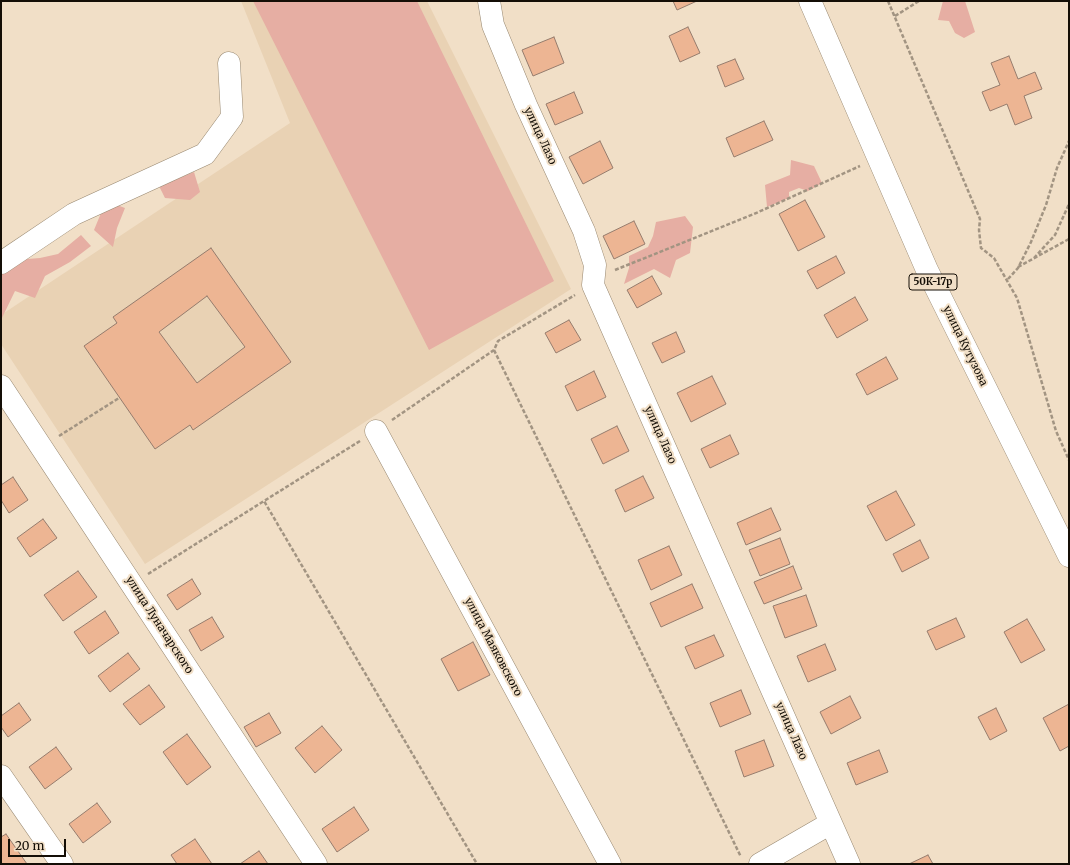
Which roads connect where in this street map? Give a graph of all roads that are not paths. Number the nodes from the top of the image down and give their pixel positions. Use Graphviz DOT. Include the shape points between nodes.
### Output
graph roads {
  1 [pos="489,1"];
  2 [pos="810,1"];
  3 [pos="229,63"];
  4 [pos="1,263"];
  5 [pos="1,386"];
  6 [pos="376,431"];
  7 [pos="1069,556"];
  8 [pos="1,776"];
  9 [pos="831,823"];
  10 [pos="62,864"];
  11 [pos="316,864"];
  12 [pos="610,864"];
  13 [pos="760,864"];
  14 [pos="850,864"];
  1 -- 9 [label="street, улица Лазо" via="493,25 526,105 584,231 595,266 593,284"];
  2 -- 7 [label="street, улица Кутузова / 50К-17р" via="927,270"];
  3 -- 4 [label="street" via="232,117 205,154 74,214"];
  5 -- 11 [label="street, улица Луначарского"];
  6 -- 12 [label="street, улица Маяковского"];
  8 -- 10 [label="street"];
  9 -- 13 [label="street"];
  9 -- 14 [label="street, улица Лазо"];
}
